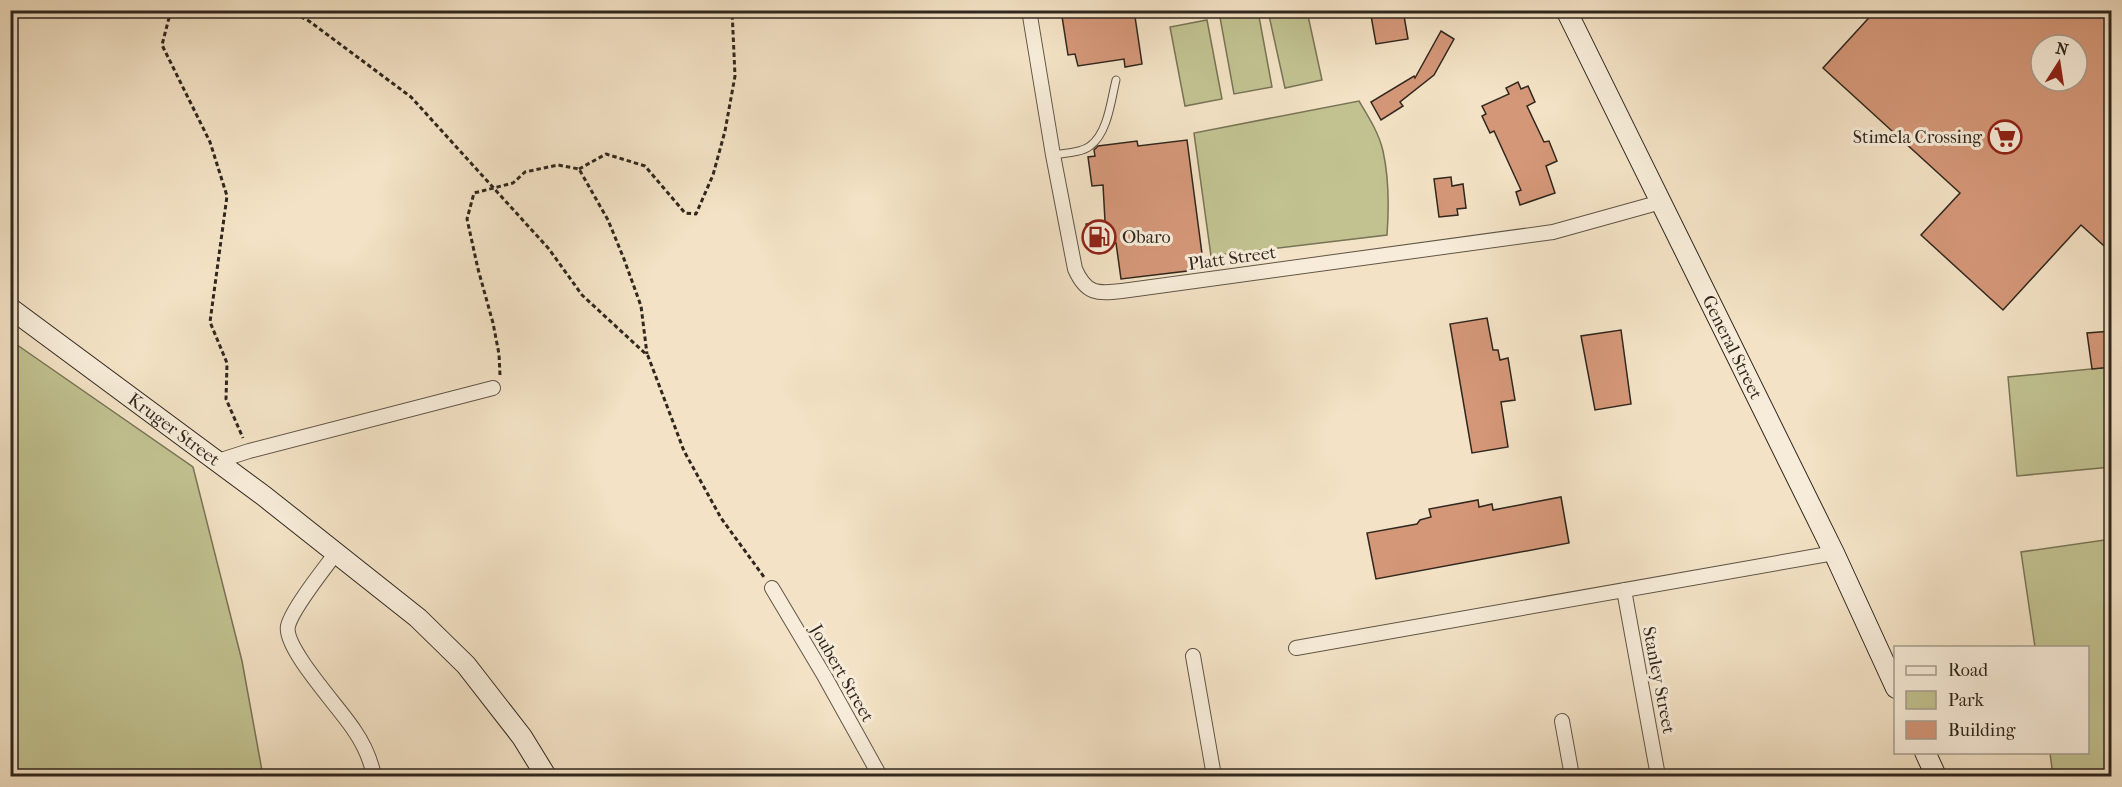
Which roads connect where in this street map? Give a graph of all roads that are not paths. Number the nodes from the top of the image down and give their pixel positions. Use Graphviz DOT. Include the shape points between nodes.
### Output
graph roads {
  1 [pos="1029,10"];
  2 [pos="1566,10"];
  3 [pos="1116,80"];
  4 [pos="1053,156"];
  5 [pos="1661,201"];
  6 [pos="10,308"];
  7 [pos="494,388"];
  8 [pos="218,461"];
  9 [pos="336,553"];
  10 [pos="1834,553"];
  11 [pos="772,588"];
  12 [pos="1624,590"];
  13 [pos="1296,648"];
  14 [pos="1193,656"];
  15 [pos="1894,684"];
  16 [pos="1562,721"];
  17 [pos="1925,754"];
  18 [pos="374,777"];
  19 [pos="546,777"];
  20 [pos="880,777"];
  21 [pos="1214,777"];
  22 [pos="1572,777"];
  23 [pos="1658,777"];
  24 [pos="1936,777"];
  1 -- 4 [label="street, Platt Street"];
  2 -- 5 [label="main road, General Street"];
  3 -- 4 [label="lane" via="1099,137 1083,150"];
  4 -- 5 [label="street, Platt Street" via="1075,269 1082,284 1106,293 1553,232"];
  5 -- 10 [label="main road, General Street"];
  6 -- 8 [label="main road, Kruger Street"];
  7 -- 8 [label="street"];
  8 -- 9 [label="main road, Kruger Street"];
  9 -- 18 [label="street" via="292,616 287,630 296,653 355,730"];
  9 -- 19 [label="main road, Kruger Street" via="418,618 466,664 522,736"];
  10 -- 12 [label="street"];
  10 -- 15 [label="main road, General Street"];
  11 -- 20 [label="street, Joubert Street"];
  12 -- 13 [label="street"];
  12 -- 23 [label="street, Stanley Street"];
  14 -- 21 [label="street"];
  16 -- 22 [label="street"];
  17 -- 24 [label="main road"];
}
